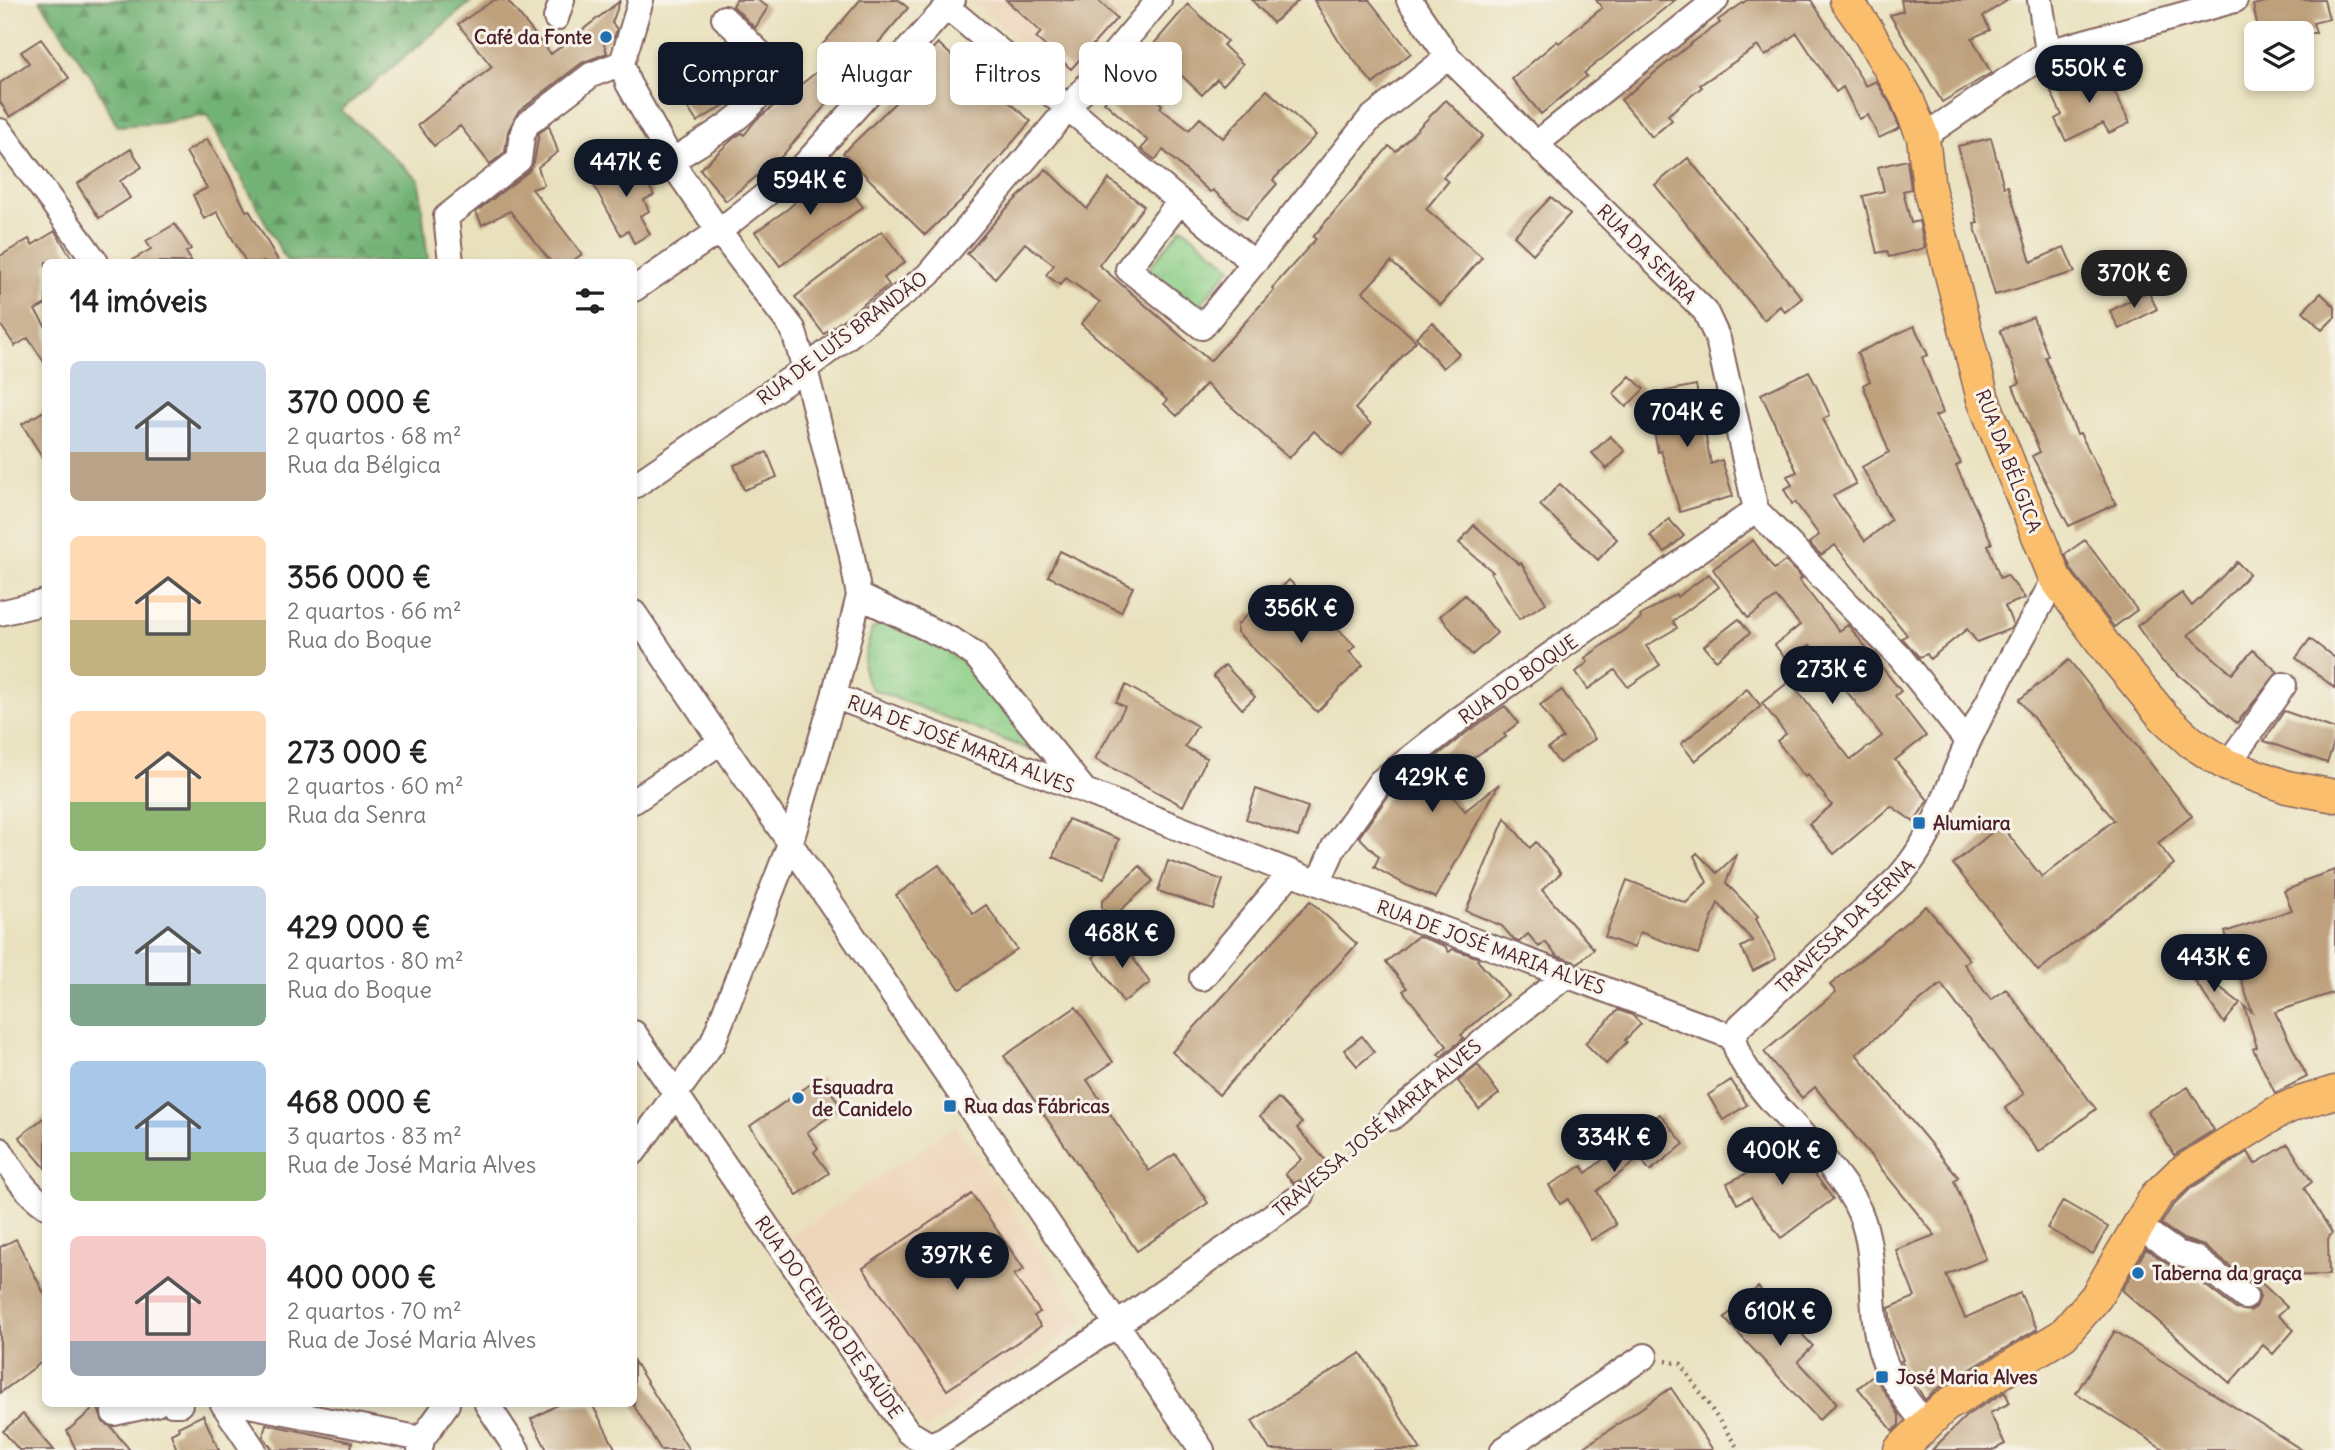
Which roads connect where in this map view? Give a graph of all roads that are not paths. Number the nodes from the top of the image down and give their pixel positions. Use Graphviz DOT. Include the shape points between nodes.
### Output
graph roads {
  1 [pos="640,0"];
  2 [pos="1159,0"];
  3 [pos="1409,0"];
  4 [pos="1716,0"];
  5 [pos="1846,0"];
  6 [pos="2039,0"];
  7 [pos="2235,0"];
  8 [pos="950,3"];
  9 [pos="724,18"];
  10 [pos="2049,52"];
  11 [pos="1448,57"];
  12 [pos="622,63"];
  13 [pos="1067,107"];
  14 [pos="0,131"];
  15 [pos="1923,137"];
  16 [pos="1536,145"];
  17 [pos="672,161"];
  18 [pos="1180,201"];
  19 [pos="719,231"];
  20 [pos="94,259"];
  21 [pos="451,259"];
  22 [pos="1254,263"];
  23 [pos="637,287"];
  24 [pos="805,369"];
  25 [pos="637,484"];
  26 [pos="1756,510"];
  27 [pos="2055,578"];
  28 [pos="859,596"];
  29 [pos="42,604"];
  30 [pos="0,613"];
  31 [pos="637,616"];
  32 [pos="2284,685"];
  33 [pos="834,696"];
  34 [pos="722,741"];
  35 [pos="1968,742"];
  36 [pos="2227,765"];
  37 [pos="1085,791"];
  38 [pos="2335,796"];
  39 [pos="637,798"];
  40 [pos="791,841"];
  41 [pos="1291,873"];
  42 [pos="1318,883"];
  43 [pos="1567,975"];
  44 [pos="1202,978"];
  45 [pos="1733,1037"];
  46 [pos="637,1038"];
  47 [pos="2335,1092"];
  48 [pos="676,1096"];
  49 [pos="1391,1118"];
  50 [pos="637,1148"];
  51 [pos="0,1150"];
  52 [pos="1302,1195"];
  53 [pos="42,1203"];
  54 [pos="2137,1225"];
  55 [pos="2245,1297"];
  56 [pos="1116,1325"];
  57 [pos="1645,1356"];
  58 [pos="142,1407"];
  59 [pos="225,1407"];
  60 [pos="256,1407"];
  61 [pos="445,1407"];
  62 [pos="489,1407"];
  63 [pos="114,1413"];
  64 [pos="1925,1424"];
  65 [pos="421,1445"];
  66 [pos="254,1450"];
  67 [pos="517,1450"];
  68 [pos="1202,1450"];
  69 [pos="1503,1450"];
  70 [pos="1900,1450"];
  1 -- 12 [label="street"];
  2 -- 13 [label="street, RUA DE LUÍS BRANDÃO"];
  3 -- 11 [label="street, RUA DA SENRA"];
  4 -- 16 [label="street"];
  5 -- 15 [label="main road, RUA DA BÉLGICA" via="1906,96"];
  6 -- 10 [label="street"];
  7 -- 10 [label="street"];
  8 -- 13 [label="street"];
  8 -- 19 [label="street" via="805,164"];
  9 -- 17 [label="street" via="773,72 766,89 745,111"];
  10 -- 15 [label="street"];
  11 -- 16 [label="street, RUA DA SENRA"];
  11 -- 22 [label="street" via="1370,120"];
  12 -- 17 [label="street" via="628,83"];
  12 -- 21 [label="street" via="592,75 527,124 519,160 446,217"];
  13 -- 18 [label="street"];
  13 -- 24 [label="street, RUA DE LUÍS BRANDÃO" via="928,275"];
  14 -- 20 [label="street"];
  15 -- 27 [label="main road, RUA DA BÉLGICA" via="1929,188 1983,399"];
  16 -- 26 [label="street, RUA DA SENRA" via="1705,312 1718,339"];
  17 -- 19 [label="street"];
  18 -- 22 [label="street"];
  18 -- 22 [label="street" via="1128,269 1202,327"];
  19 -- 23 [label="street"];
  19 -- 24 [label="street" via="793,329"];
  24 -- 25 [label="street, RUA DE LUÍS BRANDÃO"];
  24 -- 28 [label="street"];
  26 -- 35 [label="street" via="1900,657"];
  26 -- 42 [label="street, RUA DO BOQUE" via="1461,718 1380,782 1334,847"];
  27 -- 35 [label="street, TRAVESSA DA SERNA"];
  27 -- 36 [label="main road, RUA DA BÉLGICA" via="2163,716 2191,742"];
  28 -- 33 [label="street"];
  28 -- 37 [label="street" via="975,655"];
  29 -- 30 [label="street"];
  31 -- 34 [label="street"];
  32 -- 36 [label="street"];
  33 -- 37 [label="street, RUA DE JOSÉ MARIA ALVES"];
  33 -- 40 [label="street"];
  34 -- 39 [label="street"];
  34 -- 40 [label="street"];
  35 -- 45 [label="street, TRAVESSA DA SERNA" via="1916,858"];
  36 -- 38 [label="main road, RUA DA BÉLGICA" via="2287,787"];
  37 -- 41 [label="street, RUA DE JOSÉ MARIA ALVES"];
  40 -- 48 [label="street" via="713,1042"];
  40 -- 56 [label="street"];
  41 -- 42 [label="street, RUA DE JOSÉ MARIA ALVES"];
  41 -- 44 [label="street"];
  42 -- 43 [label="street, RUA DE JOSÉ MARIA ALVES"];
  43 -- 45 [label="street, RUA DE JOSÉ MARIA ALVES"];
  43 -- 49 [label="street, TRAVESSA JOSÉ MARIA ALVES"];
  45 -- 64 [label="street" via="1736,1055 1844,1184 1860,1213 1868,1241 1878,1341 1889,1371"];
  46 -- 48 [label="street, RUA DO CENTRO DE SAÚDE"];
  47 -- 54 [label="main road" via="2276,1113 2179,1174 2155,1196"];
  48 -- 50 [label="street"];
  48 -- 56 [label="street, RUA DO CENTRO DE SAÚDE" via="908,1432 930,1445"];
  51 -- 53 [label="street" via="14,1174"];
  52 -- 56 [label="street, TRAVESSA JOSÉ MARIA ALVES"];
  54 -- 55 [label="street" via="2177,1253 2195,1258"];
  54 -- 64 [label="main road" via="2096,1297 2063,1335 1964,1393"];
  56 -- 68 [label="street"];
  57 -- 69 [label="street"];
  58 -- 63 [label="street"];
  59 -- 66 [label="street"];
  60 -- 65 [label="street"];
  61 -- 65 [label="street"];
  62 -- 67 [label="street"];
  64 -- 70 [label="main road"];
}
